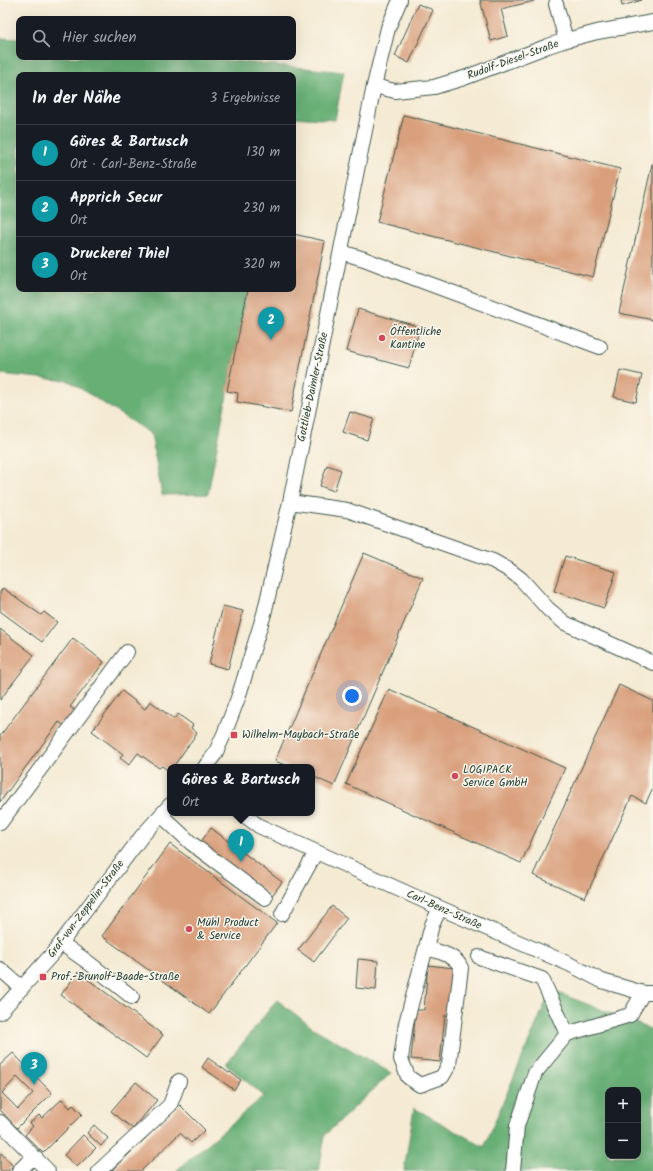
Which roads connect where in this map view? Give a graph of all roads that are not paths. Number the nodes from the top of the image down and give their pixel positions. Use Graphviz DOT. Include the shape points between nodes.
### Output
graph roads {
  1 [pos="400,0"];
  2 [pos="556,4"];
  3 [pos="653,22"];
  4 [pos="566,40"];
  5 [pos="374,86"];
  6 [pos="341,252"];
  7 [pos="600,347"];
  8 [pos="290,502"];
  9 [pos="127,652"];
  10 [pos="653,663"];
  11 [pos="207,764"];
  12 [pos="165,810"];
  13 [pos="170,816"];
  14 [pos="245,816"];
  15 [pos="0,823"];
  16 [pos="316,852"];
  17 [pos="265,898"];
  18 [pos="440,908"];
  19 [pos="282,914"];
  20 [pos="61,943"];
  21 [pos="426,948"];
  22 [pos="479,957"];
  23 [pos="0,969"];
  24 [pos="22,988"];
  25 [pos="648,993"];
  26 [pos="132,997"];
  27 [pos="0,1012"];
  28 [pos="567,1034"];
  29 [pos="179,1081"];
  30 [pos="0,1122"];
  31 [pos="33,1156"];
  32 [pos="18,1171"];
  33 [pos="48,1171"];
  34 [pos="99,1171"];
  35 [pos="513,1171"];
  1 -- 5 [label="street, Gottlieb-Daimler-Straße" via="388,28"];
  2 -- 4 [label="street"];
  3 -- 4 [label="street, Rudolf-Diesel-Straße"];
  4 -- 5 [label="street, Rudolf-Diesel-Straße" via="434,87 395,91"];
  5 -- 6 [label="street, Gottlieb-Daimler-Straße"];
  6 -- 7 [label="street"];
  6 -- 8 [label="street, Gottlieb-Daimler-Straße"];
  8 -- 10 [label="street" via="347,510 493,561 521,579 548,609 565,623"];
  8 -- 11 [label="street, Gottlieb-Daimler-Straße" via="264,614 238,698 221,742"];
  9 -- 15 [label="street"];
  12 -- 20 [label="street, Graf-von-Zeppelin-Straße" via="142,836"];
  13 -- 17 [label="street" via="191,843"];
  14 -- 16 [label="street, Carl-Benz-Straße" via="259,826"];
  16 -- 18 [label="street, Carl-Benz-Straße"];
  16 -- 19 [label="street"];
  18 -- 21 [label="street"];
  18 -- 25 [label="street, Carl-Benz-Straße" via="602,981"];
  20 -- 24 [label="street, Graf-von-Zeppelin-Straße"];
  20 -- 26 [label="street"];
  21 -- 21 [label="street" via="406,1023 401,1059 408,1077 420,1085 442,1077 449,1065 461,968 458,961"];
  22 -- 28 [label="street" via="542,979"];
  23 -- 24 [label="street"];
  24 -- 27 [label="street, Graf-von-Zeppelin-Straße"];
  25 -- 28 [label="street" via="630,1014"];
  28 -- 35 [label="street" via="535,1073 517,1126"];
  29 -- 34 [label="street" via="170,1105"];
  30 -- 31 [label="street"];
  31 -- 32 [label="street"];
  31 -- 33 [label="street"];
}
